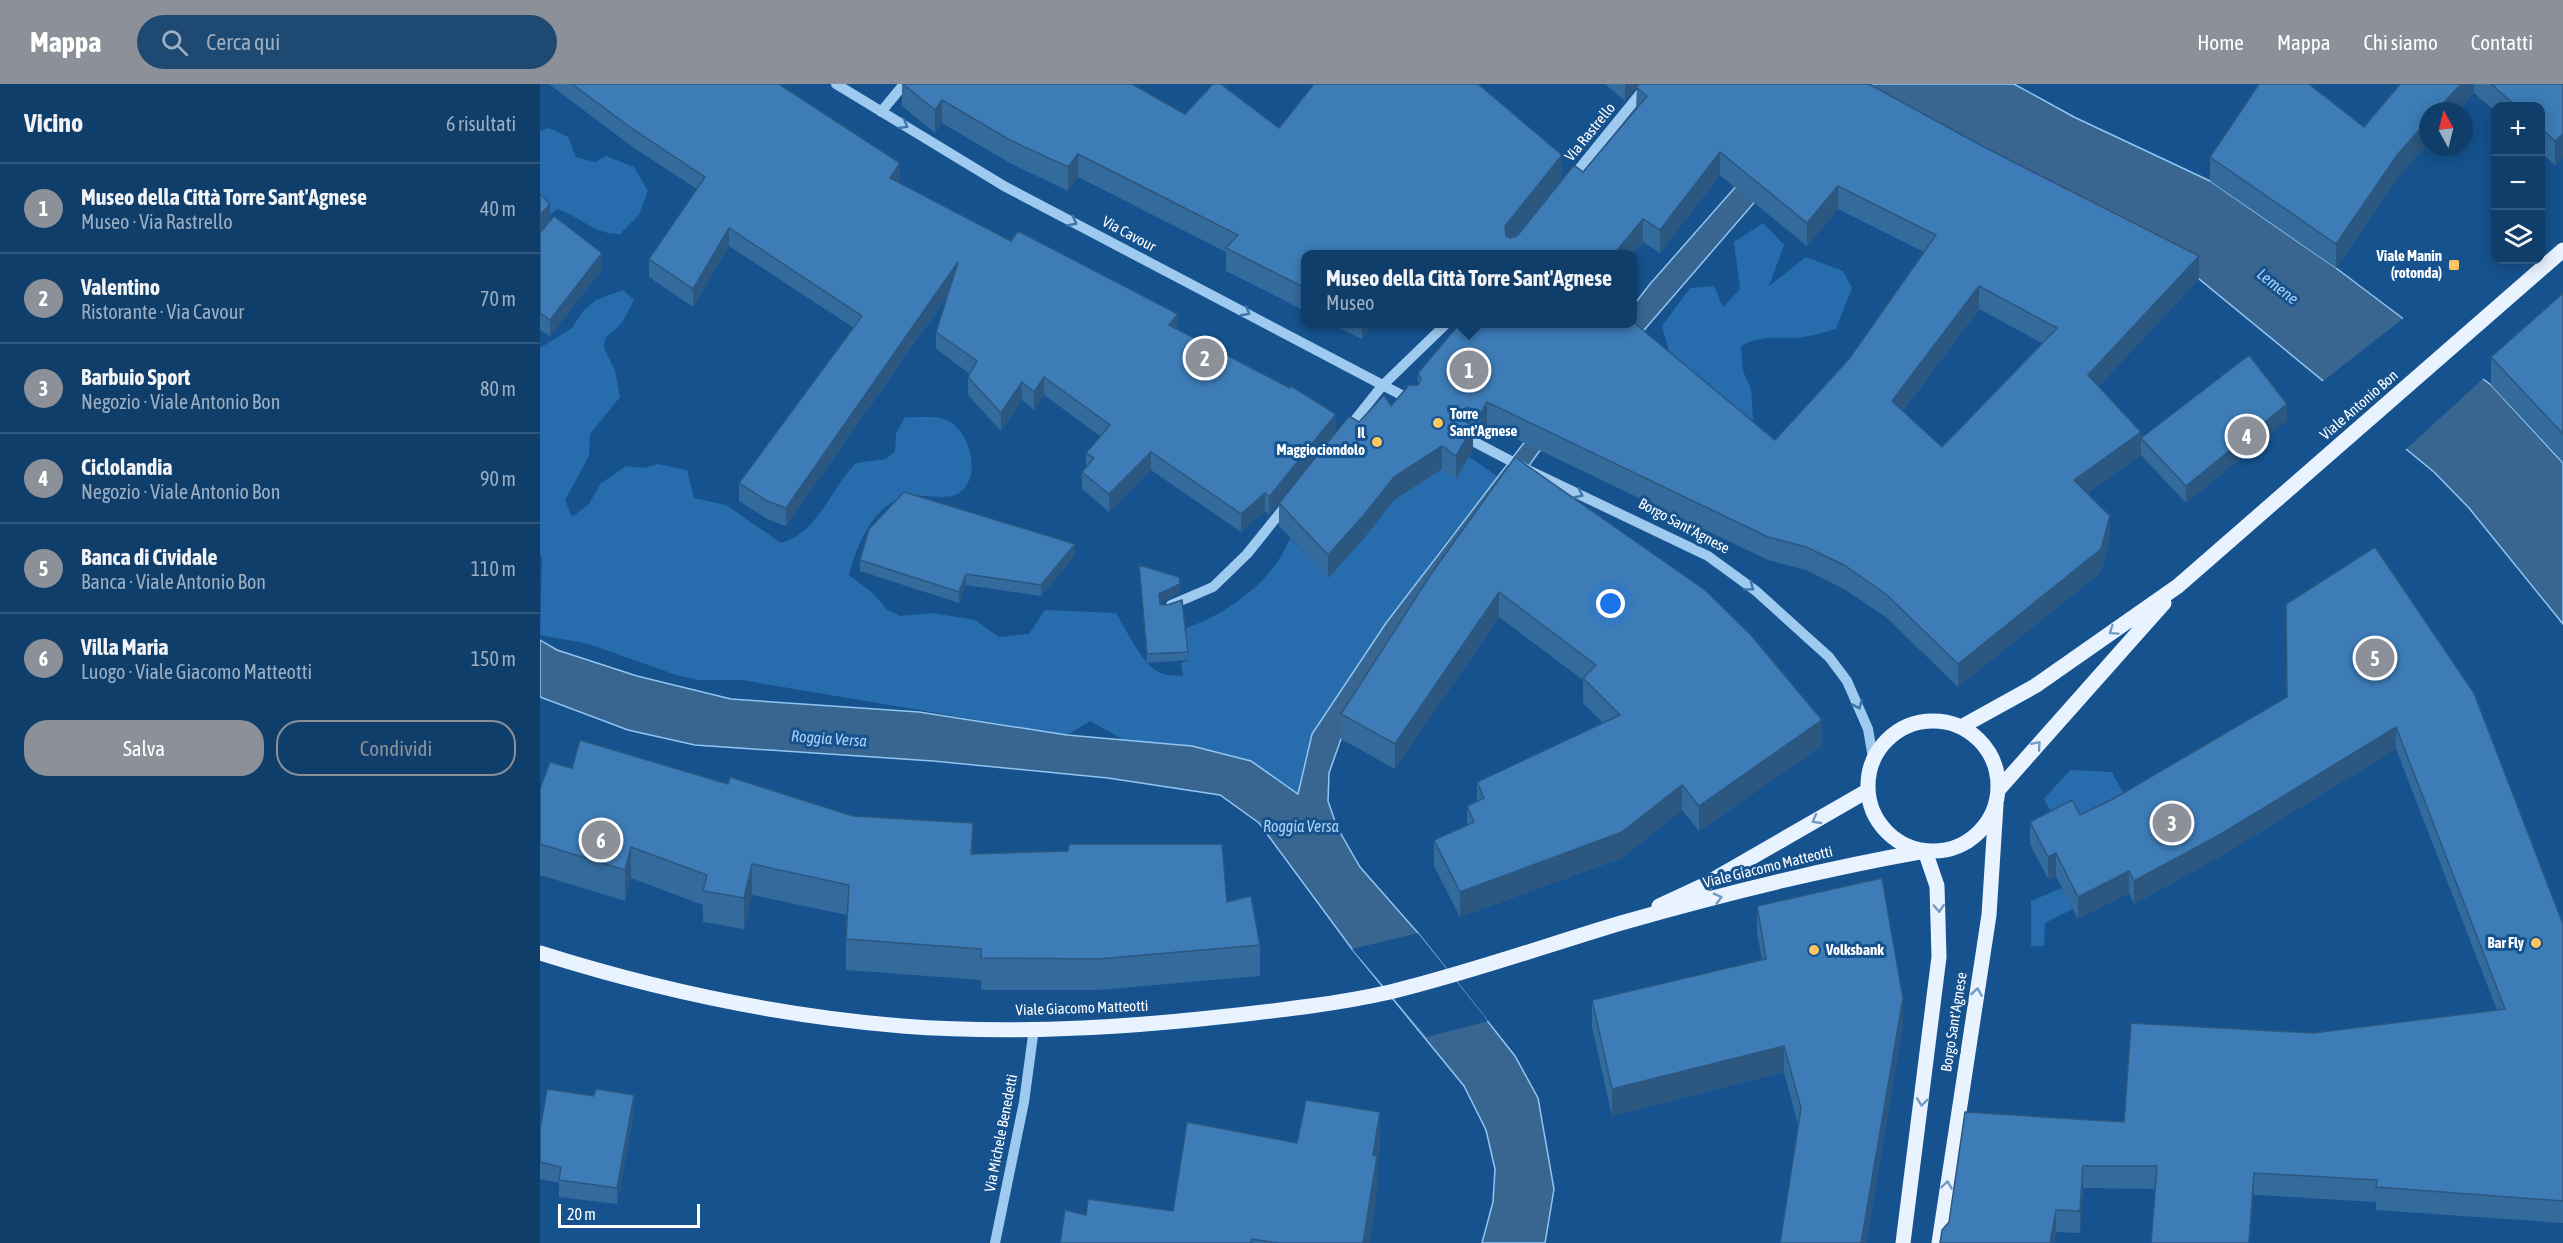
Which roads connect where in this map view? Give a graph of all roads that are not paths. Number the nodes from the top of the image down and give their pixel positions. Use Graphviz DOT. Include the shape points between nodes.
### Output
graph roads {
  1 [pos="836,84"];
  2 [pos="904,84"];
  3 [pos="1648,84"];
  4 [pos="881,112"];
  5 [pos="1561,192"];
  6 [pos="2563,250"];
  7 [pos="1442,328"];
  8 [pos="1382,386"];
  9 [pos="1414,402"];
  10 [pos="1467,438"];
  11 [pos="1337,442"];
  12 [pos="1292,498"];
  13 [pos="2178,586"];
  14 [pos="1165,608"];
  15 [pos="1961,727"];
  16 [pos="1874,758"];
  17 [pos="1999,789"];
  18 [pos="1867,791"];
  19 [pos="1996,805"];
  20 [pos="1926,851"];
  21 [pos="1620,924"];
  22 [pos="540,953"];
  23 [pos="1034,1028"];
  24 [pos="995,1243"];
  25 [pos="1903,1243"];
  26 [pos="1939,1243"];
  1 -- 4 [label="street, Via Cavour"];
  2 -- 4 [label="street"];
  3 -- 5 [label="street, Via Rastrello"];
  4 -- 8 [label="street, Via Cavour, one-way" via="1004,186 1345,363"];
  6 -- 13 [label="main road, Viale Antonio Bon"];
  7 -- 8 [label="street"];
  8 -- 9 [label="street, Via Cavour"];
  8 -- 11 [label="street"];
  10 -- 16 [label="street, Borgo Sant'Agnese, one-way" via="1708,556 1756,591 1829,657 1847,681 1868,729"];
  12 -- 14 [label="street" via="1247,554 1213,587"];
  13 -- 15 [label="main road, Viale Antonio Bon, one-way" via="2035,686"];
  17 -- 13 [label="main road, Viale Antonio Bon, one-way"];
  15 -- 16 [label="main road" via="1941,721 1901,729 1885,741"];
  15 -- 17 [label="main road" via="1989,752 1997,770"];
  16 -- 18 [label="main road"];
  17 -- 19 [label="main road"];
  18 -- 20 [label="main road" via="1872,813 1885,832 1904,845"];
  18 -- 21 [label="main road, Viale Giacomo Matteotti, one-way" via="1702,886"];
  19 -- 20 [label="main road" via="1976,836 1944,851"];
  26 -- 19 [label="main road, Borgo Sant'Agnese, one-way" via="1989,915"];
  21 -- 20 [label="main road, Viale Giacomo Matteotti, one-way" via="1825,870"];
  20 -- 25 [label="main road, Borgo Sant'Agnese, one-way" via="1938,886 1939,957"];
  21 -- 23 [label="main road, Viale Giacomo Matteotti" via="1475,970 1387,992 1175,1022"];
  22 -- 23 [label="main road, Viale Giacomo Matteotti" via="606,974 822,1017 904,1026"];
  23 -- 24 [label="street, Via Michele Benedetti" via="1024,1102"];
}
